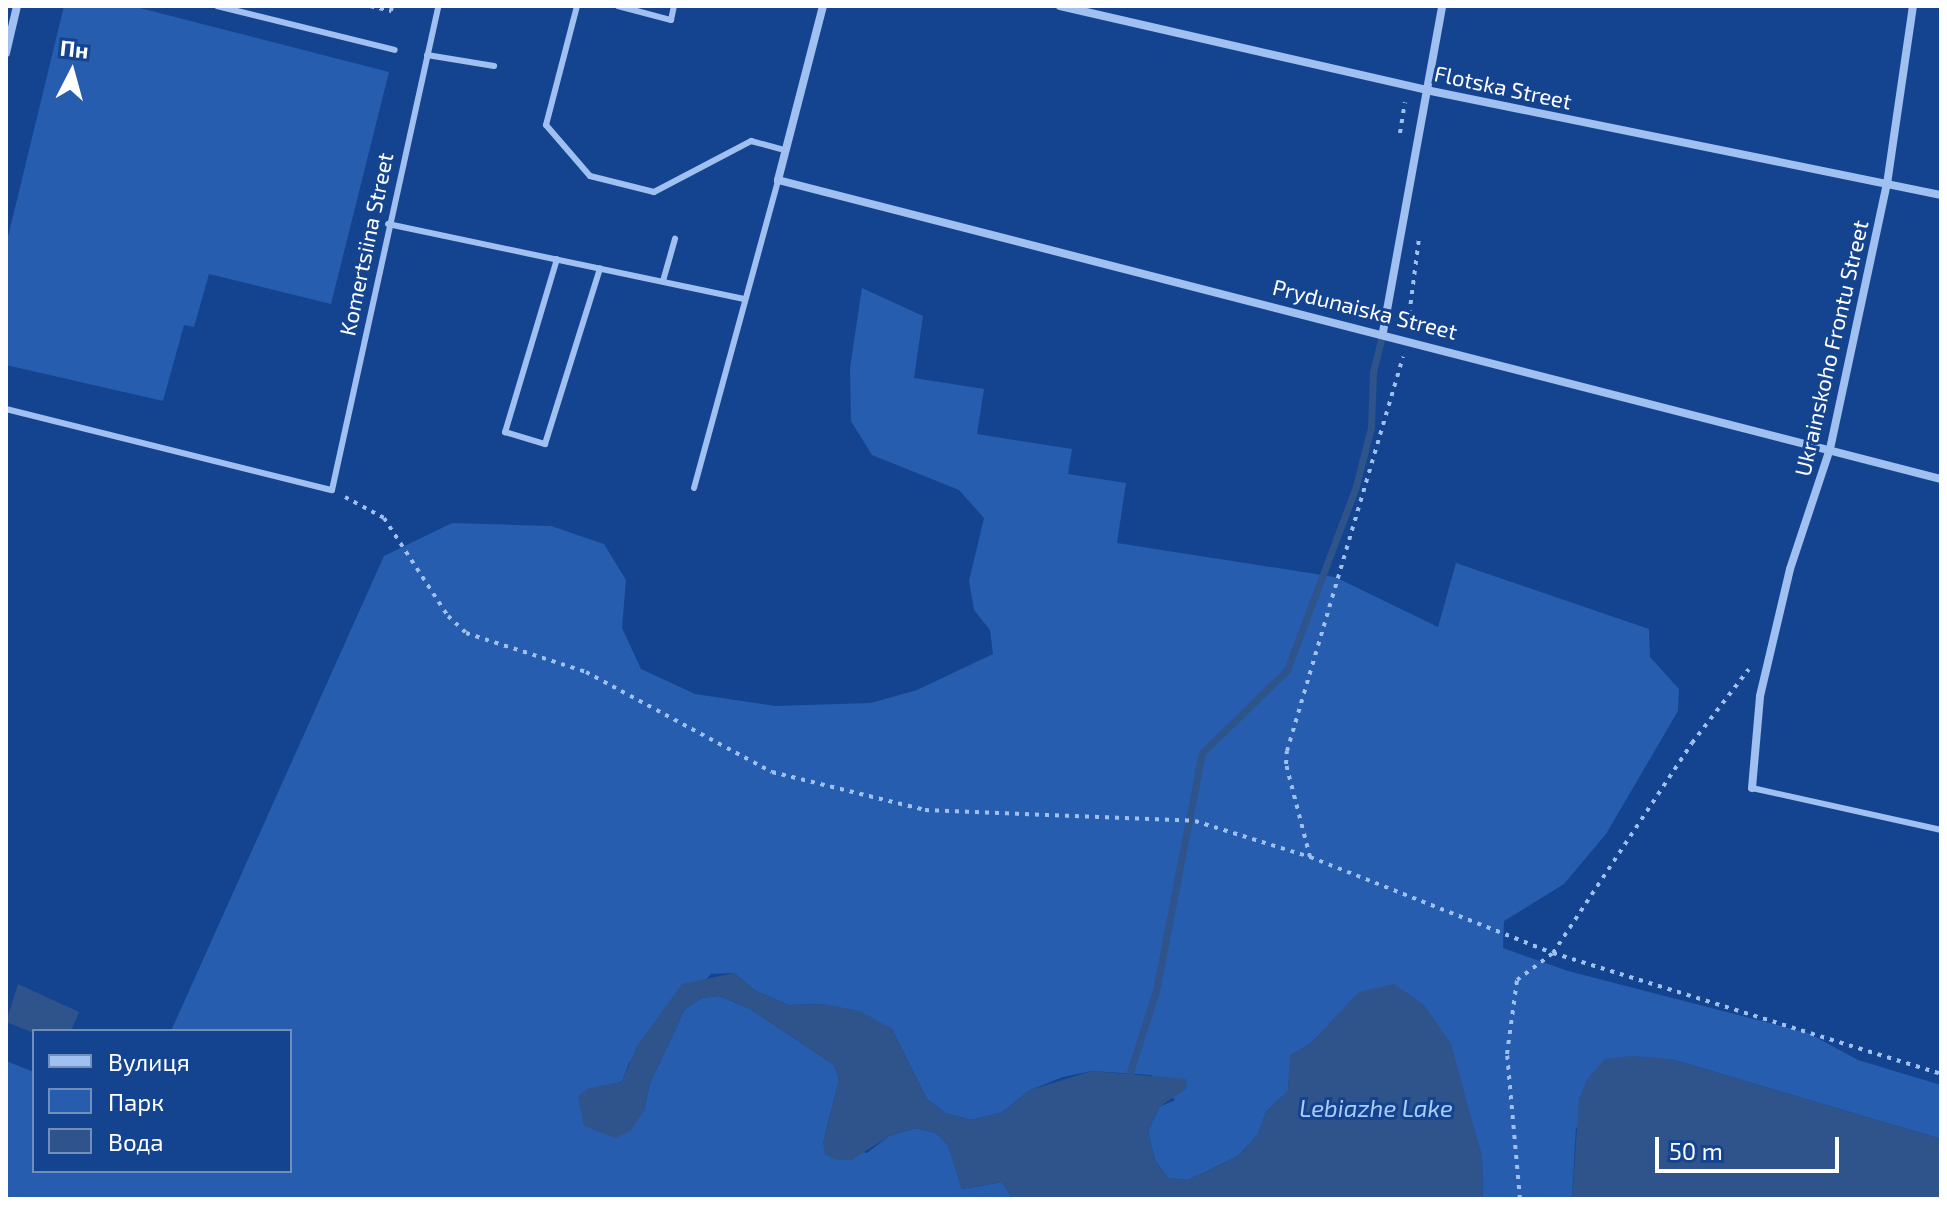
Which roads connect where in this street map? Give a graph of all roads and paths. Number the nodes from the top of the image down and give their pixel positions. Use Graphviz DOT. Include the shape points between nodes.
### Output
graph roads {
  1 [pos="17,6"];
  2 [pos="217,6"];
  3 [pos="370,6"];
  4 [pos="392,6"];
  5 [pos="438,6"];
  6 [pos="577,6"];
  7 [pos="618,6"];
  8 [pos="674,6"];
  9 [pos="823,6"];
  10 [pos="1060,6"];
  11 [pos="1442,6"];
  12 [pos="1913,6"];
  13 [pos="395,50"];
  14 [pos="6,53"];
  15 [pos="427,55"];
  16 [pos="494,66"];
  17 [pos="1426,90"];
  18 [pos="785,150"];
  19 [pos="778,180"];
  20 [pos="1887,184"];
  21 [pos="1941,195"];
  22 [pos="388,224"];
  23 [pos="675,239"];
  24 [pos="557,259"];
  25 [pos="600,268"];
  26 [pos="663,281"];
  27 [pos="744,299"];
  28 [pos="1383,332"];
  29 [pos="1406,338"];
  30 [pos="6,409"];
  31 [pos="1830,449"];
  32 [pos="1941,479"];
  33 [pos="694,488"];
  34 [pos="332,490"];
  35 [pos="1774,637"];
  36 [pos="1752,788"];
  37 [pos="1941,830"];
  38 [pos="1310,857"];
  39 [pos="1553,953"];
  40 [pos="1941,1074"];
  41 [pos="1520,1199"];
  1 -- 14 [label="street"];
  2 -- 13 [label="lane"];
  3 -- 4 [label="path" via="391,11"];
  5 -- 15 [label="lane, Komertsiina Street"];
  6 -- 18 [label="lane" via="546,125 590,176 654,192 751,141"];
  7 -- 8 [label="lane" via="671,20"];
  9 -- 18 [label="street"];
  10 -- 17 [label="street, Flotska Street"];
  11 -- 17 [label="street"];
  12 -- 20 [label="street, Ukrainskoho Frontu Street"];
  15 -- 16 [label="lane"];
  15 -- 22 [label="lane, Komertsiina Street"];
  17 -- 20 [label="street, Flotska Street"];
  17 -- 28 [label="street"];
  18 -- 19 [label="street"];
  19 -- 27 [label="lane"];
  19 -- 28 [label="street, Prydunaiska Street"];
  20 -- 21 [label="street, Flotska Street"];
  20 -- 31 [label="street, Ukrainskoho Frontu Street"];
  22 -- 24 [label="lane"];
  22 -- 34 [label="lane, Komertsiina Street"];
  23 -- 26 [label="lane"];
  24 -- 25 [label="lane"];
  24 -- 25 [label="lane" via="505,432 545,444"];
  25 -- 26 [label="lane"];
  26 -- 27 [label="lane"];
  27 -- 33 [label="lane"];
  28 -- 29 [label="street, Prydunaiska Street"];
  29 -- 31 [label="street, Prydunaiska Street"];
  29 -- 38 [label="path" via="1287,751"];
  30 -- 34 [label="lane"];
  31 -- 32 [label="street, Prydunaiska Street"];
  31 -- 35 [label="street, Ukrainskoho Frontu Street"];
  34 -- 38 [label="path" via="384,518 448,616 466,633 586,672 772,772 925,810 1195,821"];
  35 -- 36 [label="street, Ukrainskoho Frontu Street" via="1760,696"];
  35 -- 39 [label="path" via="1692,743"];
  36 -- 37 [label="lane"];
  38 -- 39 [label="path"];
  39 -- 40 [label="path"];
  39 -- 41 [label="path" via="1517,980 1507,1054"];
}
